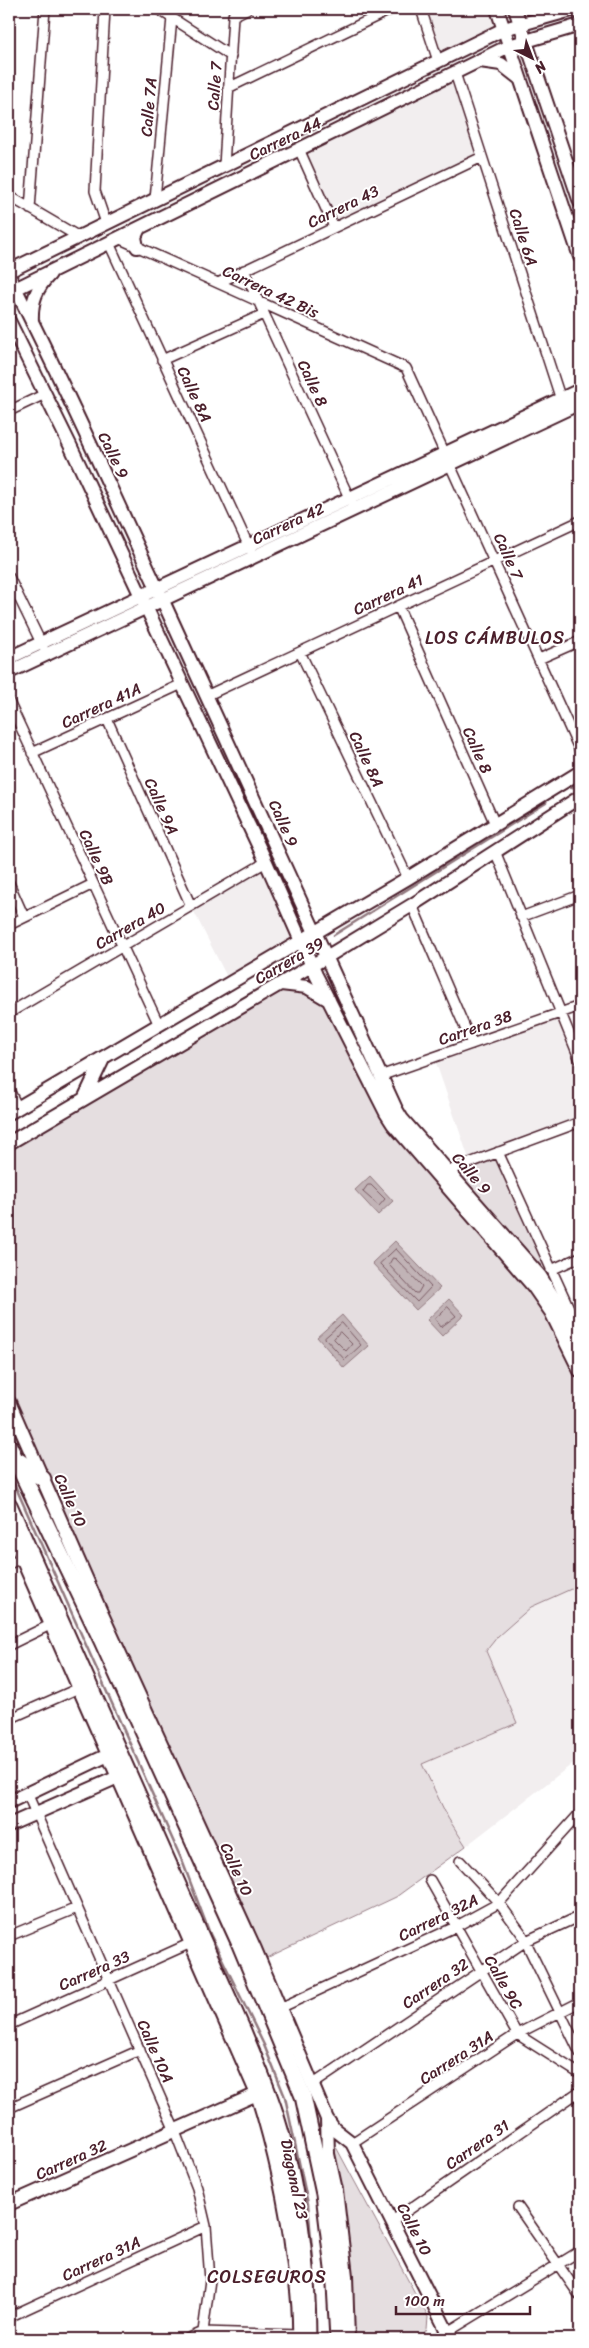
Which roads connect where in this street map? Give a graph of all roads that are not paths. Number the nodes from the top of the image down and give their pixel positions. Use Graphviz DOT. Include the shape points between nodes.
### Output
graph roads {
  1 [pos="45,9"];
  2 [pos="105,9"];
  3 [pos="247,9"];
  4 [pos="392,9"];
  5 [pos="421,9"];
  6 [pos="498,9"];
  7 [pos="515,9"];
  8 [pos="522,9"];
  9 [pos="575,9"];
  10 [pos="165,12"];
  11 [pos="234,12"];
  12 [pos="542,19"];
  13 [pos="520,24"];
  14 [pos="580,26"];
  15 [pos="504,29"];
  16 [pos="525,41"];
  17 [pos="509,46"];
  18 [pos="231,56"];
  19 [pos="438,61"];
  20 [pos="480,61"];
  21 [pos="455,73"];
  22 [pos="520,80"];
  23 [pos="228,88"];
  24 [pos="327,116"];
  25 [pos="299,149"];
  26 [pos="482,156"];
  27 [pos="224,166"];
  28 [pos="182,186"];
  29 [pos="208,194"];
  30 [pos="9,196"];
  31 [pos="155,199"];
  32 [pos="580,202"];
  33 [pos="30,209"];
  34 [pos="106,223"];
  35 [pos="334,227"];
  36 [pos="140,228"];
  37 [pos="79,236"];
  38 [pos="113,240"];
  39 [pos="136,247"];
  40 [pos="580,257"];
  41 [pos="60,267"];
  42 [pos="244,270"];
  43 [pos="9,271"];
  44 [pos="9,276"];
  45 [pos="218,283"];
  46 [pos="12,290"];
  47 [pos="259,302"];
  48 [pos="264,314"];
  49 [pos="9,322"];
  50 [pos="32,324"];
  51 [pos="162,360"];
  52 [pos="410,372"];
  53 [pos="580,390"];
  54 [pos="45,394"];
  55 [pos="580,403"];
  56 [pos="563,405"];
  57 [pos="9,411"];
  58 [pos="70,446"];
  59 [pos="449,459"];
  60 [pos="100,464"];
  61 [pos="108,480"];
  62 [pos="352,504"];
  63 [pos="102,516"];
  64 [pos="580,520"];
  65 [pos="252,552"];
  66 [pos="494,561"];
  67 [pos="9,577"];
  68 [pos="160,595"];
  69 [pos="143,602"];
  70 [pos="398,606"];
  71 [pos="580,641"];
  72 [pos="44,648"];
  73 [pos="300,652"];
  74 [pos="9,658"];
  75 [pos="539,659"];
  76 [pos="9,672"];
  77 [pos="182,684"];
  78 [pos="208,696"];
  79 [pos="9,702"];
  80 [pos="107,719"];
  81 [pos="580,751"];
  82 [pos="32,753"];
  83 [pos="580,772"];
  84 [pos="549,791"];
  85 [pos="577,798"];
  86 [pos="495,824"];
  87 [pos="496,851"];
  88 [pos="266,862"];
  89 [pos="408,878"];
  90 [pos="9,884"];
  91 [pos="93,884"];
  92 [pos="580,895"];
  93 [pos="412,905"];
  94 [pos="191,906"];
  95 [pos="521,916"];
  96 [pos="24,917"];
  97 [pos="9,925"];
  98 [pos="315,933"];
  99 [pos="302,941"];
  100 [pos="123,946"];
  101 [pos="326,958"];
  102 [pos="312,965"];
  103 [pos="278,984"];
  104 [pos="331,1002"];
  105 [pos="580,1006"];
  106 [pos="9,1013"];
  107 [pos="560,1013"];
  108 [pos="159,1024"];
  109 [pos="472,1044"];
  110 [pos="104,1057"];
  111 [pos="580,1060"];
  112 [pos="380,1076"];
  113 [pos="9,1090"];
  114 [pos="84,1099"];
  115 [pos="13,1111"];
  116 [pos="580,1122"];
  117 [pos="9,1143"];
  118 [pos="498,1152"];
  119 [pos="448,1171"];
  120 [pos="508,1239"];
  121 [pos="506,1253"];
  122 [pos="580,1257"];
  123 [pos="551,1270"];
  124 [pos="580,1329"];
  125 [pos="580,1351"];
  126 [pos="580,1371"];
  127 [pos="9,1402"];
  128 [pos="12,1453"];
  129 [pos="42,1479"];
  130 [pos="9,1505"];
  131 [pos="9,1529"];
  132 [pos="22,1558"];
  133 [pos="9,1564"];
  134 [pos="100,1610"];
  135 [pos="52,1624"];
  136 [pos="102,1641"];
  137 [pos="9,1644"];
  138 [pos="78,1688"];
  139 [pos="9,1719"];
  140 [pos="108,1755"];
  141 [pos="118,1777"];
  142 [pos="28,1793"];
  143 [pos="9,1802"];
  144 [pos="37,1812"];
  145 [pos="580,1813"];
  146 [pos="9,1824"];
  147 [pos="460,1862"];
  148 [pos="430,1880"];
  149 [pos="500,1903"];
  150 [pos="76,1908"];
  151 [pos="580,1916"];
  152 [pos="455,1927"];
  153 [pos="9,1936"];
  154 [pos="526,1941"];
  155 [pos="191,1943"];
  156 [pos="249,1950"];
  157 [pos="481,1972"];
  158 [pos="109,1980"];
  159 [pos="580,2002"];
  160 [pos="275,2011"];
  161 [pos="561,2011"];
  162 [pos="9,2025"];
  163 [pos="237,2032"];
  164 [pos="517,2034"];
  165 [pos="140,2050"];
  166 [pos="580,2053"];
  167 [pos="580,2074"];
  168 [pos="312,2086"];
  169 [pos="580,2091"];
  170 [pos="257,2094"];
  171 [pos="9,2108"];
  172 [pos="327,2119"];
  173 [pos="175,2131"];
  174 [pos="352,2143"];
  175 [pos="9,2204"];
  176 [pos="518,2207"];
  177 [pos="391,2222"];
  178 [pos="206,2226"];
  179 [pos="580,2251"];
  180 [pos="558,2266"];
  181 [pos="341,2284"];
  182 [pos="580,2296"];
  183 [pos="9,2318"];
  184 [pos="202,2336"];
  185 [pos="449,2336"];
  186 [pos="302,2338"];
  187 [pos="187,2339"];
  188 [pos="338,2339"];
  189 [pos="348,2339"];
  190 [pos="436,2339"];
  1 -- 33 [label="street"];
  2 -- 34 [label="street" via="95,191"];
  3 -- 11 [label="street"];
  4 -- 23 [label="street"];
  5 -- 19 [label="street"];
  6 -- 15 [label="main road"];
  7 -- 13 [label="main road"];
  8 -- 12 [label="main road"];
  9 -- 12 [label="main road, Carrera 44"];
  10 -- 18 [label="street"];
  10 -- 31 [label="street, Calle 7A"];
  11 -- 18 [label="street, Calle 7"];
  12 -- 13 [label="main road, Carrera 44"];
  13 -- 15 [label="main road, Carrera 44"];
  13 -- 16 [label="main road"];
  14 -- 16 [label="main road, Carrera 44"];
  15 -- 17 [label="main road"];
  15 -- 19 [label="main road, Carrera 44"];
  16 -- 17 [label="main road, Carrera 44"];
  16 -- 32 [label="main road"];
  17 -- 20 [label="main road, Carrera 44"];
  17 -- 22 [label="main road"];
  18 -- 23 [label="street, Calle 7"];
  19 -- 24 [label="main road, Carrera 44"];
  20 -- 21 [label="main road, Carrera 44"];
  20 -- 22 [label="main road" via="501,64"];
  21 -- 25 [label="main road, Carrera 44"];
  21 -- 26 [label="street, Calle 6A"];
  22 -- 40 [label="main road"];
  23 -- 27 [label="street, Calle 7"];
  24 -- 25 [label="main road" via="325,122 304,131"];
  24 -- 27 [label="main road, Carrera 44"];
  25 -- 29 [label="main road, Carrera 44"];
  25 -- 35 [label="street"];
  26 -- 35 [label="street, Carrera 43"];
  26 -- 56 [label="street, Calle 6A"];
  27 -- 28 [label="main road, Carrera 44"];
  28 -- 29 [label="main road"];
  28 -- 31 [label="main road, Carrera 44"];
  29 -- 36 [label="main road, Carrera 44"];
  30 -- 33 [label="street"];
  31 -- 34 [label="main road, Carrera 44"];
  33 -- 37 [label="street"];
  34 -- 37 [label="main road, Carrera 44"];
  35 -- 42 [label="street, Carrera 43"];
  36 -- 38 [label="main road, Carrera 44"];
  36 -- 39 [label="main road" via="135,237"];
  37 -- 43 [label="main road, Carrera 44"];
  38 -- 39 [label="street, Carrera 42 Bis"];
  38 -- 41 [label="main road, Carrera 44"];
  38 -- 51 [label="street, Calle 8A"];
  39 -- 45 [label="street, Carrera 42 Bis"];
  41 -- 46 [label="main road, Carrera 44"];
  41 -- 50 [label="main road" via="43,281 37,291"];
  42 -- 45 [label="street, Carrera 43"];
  42 -- 47 [label="street, Calle 8"];
  44 -- 46 [label="main road, Calle 9"];
  45 -- 47 [label="street, Carrera 42 Bis"];
  46 -- 50 [label="main road, Calle 9"];
  47 -- 48 [label="street, Calle 8"];
  47 -- 52 [label="street, Carrera 42 Bis"];
  48 -- 51 [label="street"];
  48 -- 62 [label="street, Calle 8"];
  49 -- 54 [label="main road, Calle 9"];
  50 -- 60 [label="main road, Calle 9"];
  51 -- 65 [label="street, Calle 8A"];
  52 -- 59 [label="street, Calle 7"];
  53 -- 56 [label="main road, Carrera 42"];
  54 -- 57 [label="street"];
  54 -- 58 [label="main road, Calle 9"];
  55 -- 56 [label="main road, Carrera 42"];
  56 -- 59 [label="main road, Carrera 42"];
  58 -- 60 [label="main road"];
  58 -- 63 [label="main road, Calle 9"];
  59 -- 62 [label="main road, Carrera 42"];
  59 -- 66 [label="street, Calle 7"];
  60 -- 61 [label="main road, Calle 9"];
  61 -- 63 [label="main road"];
  61 -- 68 [label="main road, Calle 9"];
  62 -- 65 [label="main road, Carrera 42"];
  63 -- 69 [label="main road, Calle 9"];
  64 -- 66 [label="street, Carrera 41"];
  65 -- 68 [label="main road, Carrera 42"];
  66 -- 70 [label="street, Carrera 41"];
  66 -- 75 [label="street, Calle 7"];
  67 -- 72 [label="street"];
  68 -- 69 [label="main road, Carrera 42"];
  68 -- 78 [label="main road, Calle 9"];
  69 -- 72 [label="main road, Carrera 42"];
  69 -- 77 [label="main road, Calle 9"];
  70 -- 73 [label="street, Carrera 41"];
  70 -- 86 [label="street, Calle 8"];
  71 -- 75 [label="street"];
  72 -- 74 [label="main road, Carrera 42"];
  72 -- 76 [label="main road, Carrera 42"];
  73 -- 78 [label="street, Carrera 41"];
  73 -- 89 [label="street, Calle 8A"];
  75 -- 81 [label="street, Calle 7"];
  77 -- 80 [label="street, Carrera 41A"];
  77 -- 88 [label="main road, Calle 9"];
  78 -- 98 [label="main road, Calle 9"];
  79 -- 82 [label="street, Calle 9B"];
  80 -- 82 [label="street, Carrera 41A"];
  80 -- 94 [label="street, Calle 9A"];
  82 -- 91 [label="street, Calle 9B"];
  83 -- 84 [label="main road, Carrera 39"];
  84 -- 85 [label="main road"];
  84 -- 86 [label="main road, Carrera 39"];
  85 -- 87 [label="main road, Carrera 39"];
  86 -- 89 [label="main road, Carrera 39"];
  87 -- 93 [label="main road, Carrera 39"];
  87 -- 95 [label="street"];
  88 -- 94 [label="street, Carrera 40"];
  88 -- 99 [label="main road, Calle 9"];
  89 -- 98 [label="main road, Carrera 39"];
  90 -- 96 [label="street"];
  91 -- 96 [label="street"];
  91 -- 100 [label="street, Calle 9B"];
  92 -- 95 [label="street"];
  93 -- 101 [label="main road, Carrera 39"];
  93 -- 109 [label="street"];
  94 -- 100 [label="street, Carrera 40"];
  95 -- 107 [label="street"];
  96 -- 97 [label="street"];
  98 -- 99 [label="main road, Carrera 39"];
  98 -- 101 [label="main road, Calle 9"];
  99 -- 102 [label="main road, Calle 9"];
  99 -- 108 [label="main road, Carrera 39"];
  100 -- 106 [label="street, Carrera 40"];
  100 -- 108 [label="street, Calle 9B"];
  101 -- 102 [label="main road, Carrera 39"];
  101 -- 112 [label="main road, Calle 9"];
  102 -- 103 [label="main road, Carrera 39"];
  102 -- 104 [label="main road, Calle 9"];
  103 -- 104 [label="main road" via="307,987"];
  103 -- 114 [label="main road, Carrera 39"];
  104 -- 121 [label="main road, Calle 9" via="393,1124"];
  105 -- 107 [label="street, Carrera 38"];
  107 -- 109 [label="street, Carrera 38"];
  107 -- 111 [label="street"];
  108 -- 110 [label="main road, Carrera 39"];
  109 -- 112 [label="street, Carrera 38"];
  110 -- 114 [label="main road"];
  110 -- 115 [label="main road, Carrera 39"];
  112 -- 119 [label="main road, Calle 9" via="402,1118"];
  113 -- 115 [label="street"];
  114 -- 117 [label="main road, Carrera 39"];
  116 -- 118 [label="street"];
  118 -- 119 [label="street"];
  118 -- 123 [label="street, Calle 9"];
  119 -- 120 [label="main road, Calle 9"];
  120 -- 121 [label="main road"];
  120 -- 125 [label="main road, Calle 9" via="551,1291"];
  121 -- 126 [label="main road, Calle 9" via="551,1312"];
  122 -- 123 [label="street"];
  123 -- 124 [label="street, Calle 9"];
  127 -- 129 [label="main road, Calle 10"];
  128 -- 129 [label="main road"];
  128 -- 136 [label="main road, Calle 10"];
  129 -- 134 [label="main road, Calle 10"];
  130 -- 163 [label="main road"];
  131 -- 132 [label="main road"];
  132 -- 133 [label="street"];
  132 -- 135 [label="main road"];
  134 -- 136 [label="main road"];
  134 -- 156 [label="main road, Calle 10"];
  135 -- 137 [label="street"];
  135 -- 138 [label="main road"];
  136 -- 156 [label="main road, Calle 10"];
  138 -- 139 [label="street"];
  138 -- 140 [label="main road"];
  140 -- 141 [label="main road"];
  140 -- 142 [label="main road"];
  141 -- 144 [label="main road"];
  141 -- 155 [label="main road"];
  142 -- 143 [label="main road"];
  142 -- 144 [label="street, Calle 10A"];
  144 -- 146 [label="main road"];
  144 -- 150 [label="street, Calle 10A"];
  145 -- 149 [label="street, Carrera 32A"];
  147 -- 149 [label="street"];
  148 -- 152 [label="street, Calle 9C"];
  149 -- 152 [label="street, Carrera 32A"];
  149 -- 154 [label="street"];
  150 -- 153 [label="street"];
  150 -- 158 [label="street, Calle 10A"];
  151 -- 154 [label="street, Carrera 32"];
  152 -- 157 [label="street, Calle 9C"];
  152 -- 160 [label="street, Carrera 32A"];
  154 -- 157 [label="street, Carrera 32"];
  154 -- 161 [label="street"];
  155 -- 158 [label="street, Carrera 33"];
  155 -- 163 [label="main road"];
  156 -- 160 [label="main road, Calle 10"];
  157 -- 164 [label="street, Calle 9C"];
  157 -- 168 [label="street, Carrera 32"];
  158 -- 162 [label="street, Carrera 33"];
  158 -- 165 [label="street, Calle 10A"];
  159 -- 161 [label="street, Carrera 31A"];
  160 -- 168 [label="main road, Calle 10"];
  160 -- 181 [label="main road" via="313,2134"];
  161 -- 164 [label="street, Carrera 31A"];
  161 -- 166 [label="street"];
  163 -- 170 [label="main road, Diagonal 23"];
  163 -- 186 [label="main road" via="275,2112 296,2194 306,2271"];
  164 -- 167 [label="street, Calle 9C"];
  164 -- 174 [label="street, Carrera 31A"];
  165 -- 171 [label="street"];
  165 -- 173 [label="street, Calle 10A"];
  168 -- 172 [label="main road, Calle 10"];
  169 -- 177 [label="street, Carrera 31"];
  170 -- 173 [label="main road, Carrera 32"];
  170 -- 186 [label="main road, Diagonal 23" via="283,2191"];
  172 -- 174 [label="main road, Calle 10"];
  172 -- 181 [label="main road" via="328,2154 336,2190"];
  173 -- 175 [label="main road, Carrera 32"];
  173 -- 178 [label="street, Calle 10A" via="197,2188"];
  174 -- 177 [label="main road, Calle 10"];
  176 -- 180 [label="street"];
  177 -- 185 [label="main road, Calle 10"];
  178 -- 183 [label="street, Carrera 31A"];
  178 -- 184 [label="street, Calle 10A" via="210,2280"];
  179 -- 180 [label="street"];
  180 -- 182 [label="street"];
  180 -- 185 [label="street"];
  181 -- 188 [label="main road"];
  181 -- 189 [label="main road"];
  184 -- 186 [label="street"];
  184 -- 187 [label="street"];
  185 -- 190 [label="street"];
}
